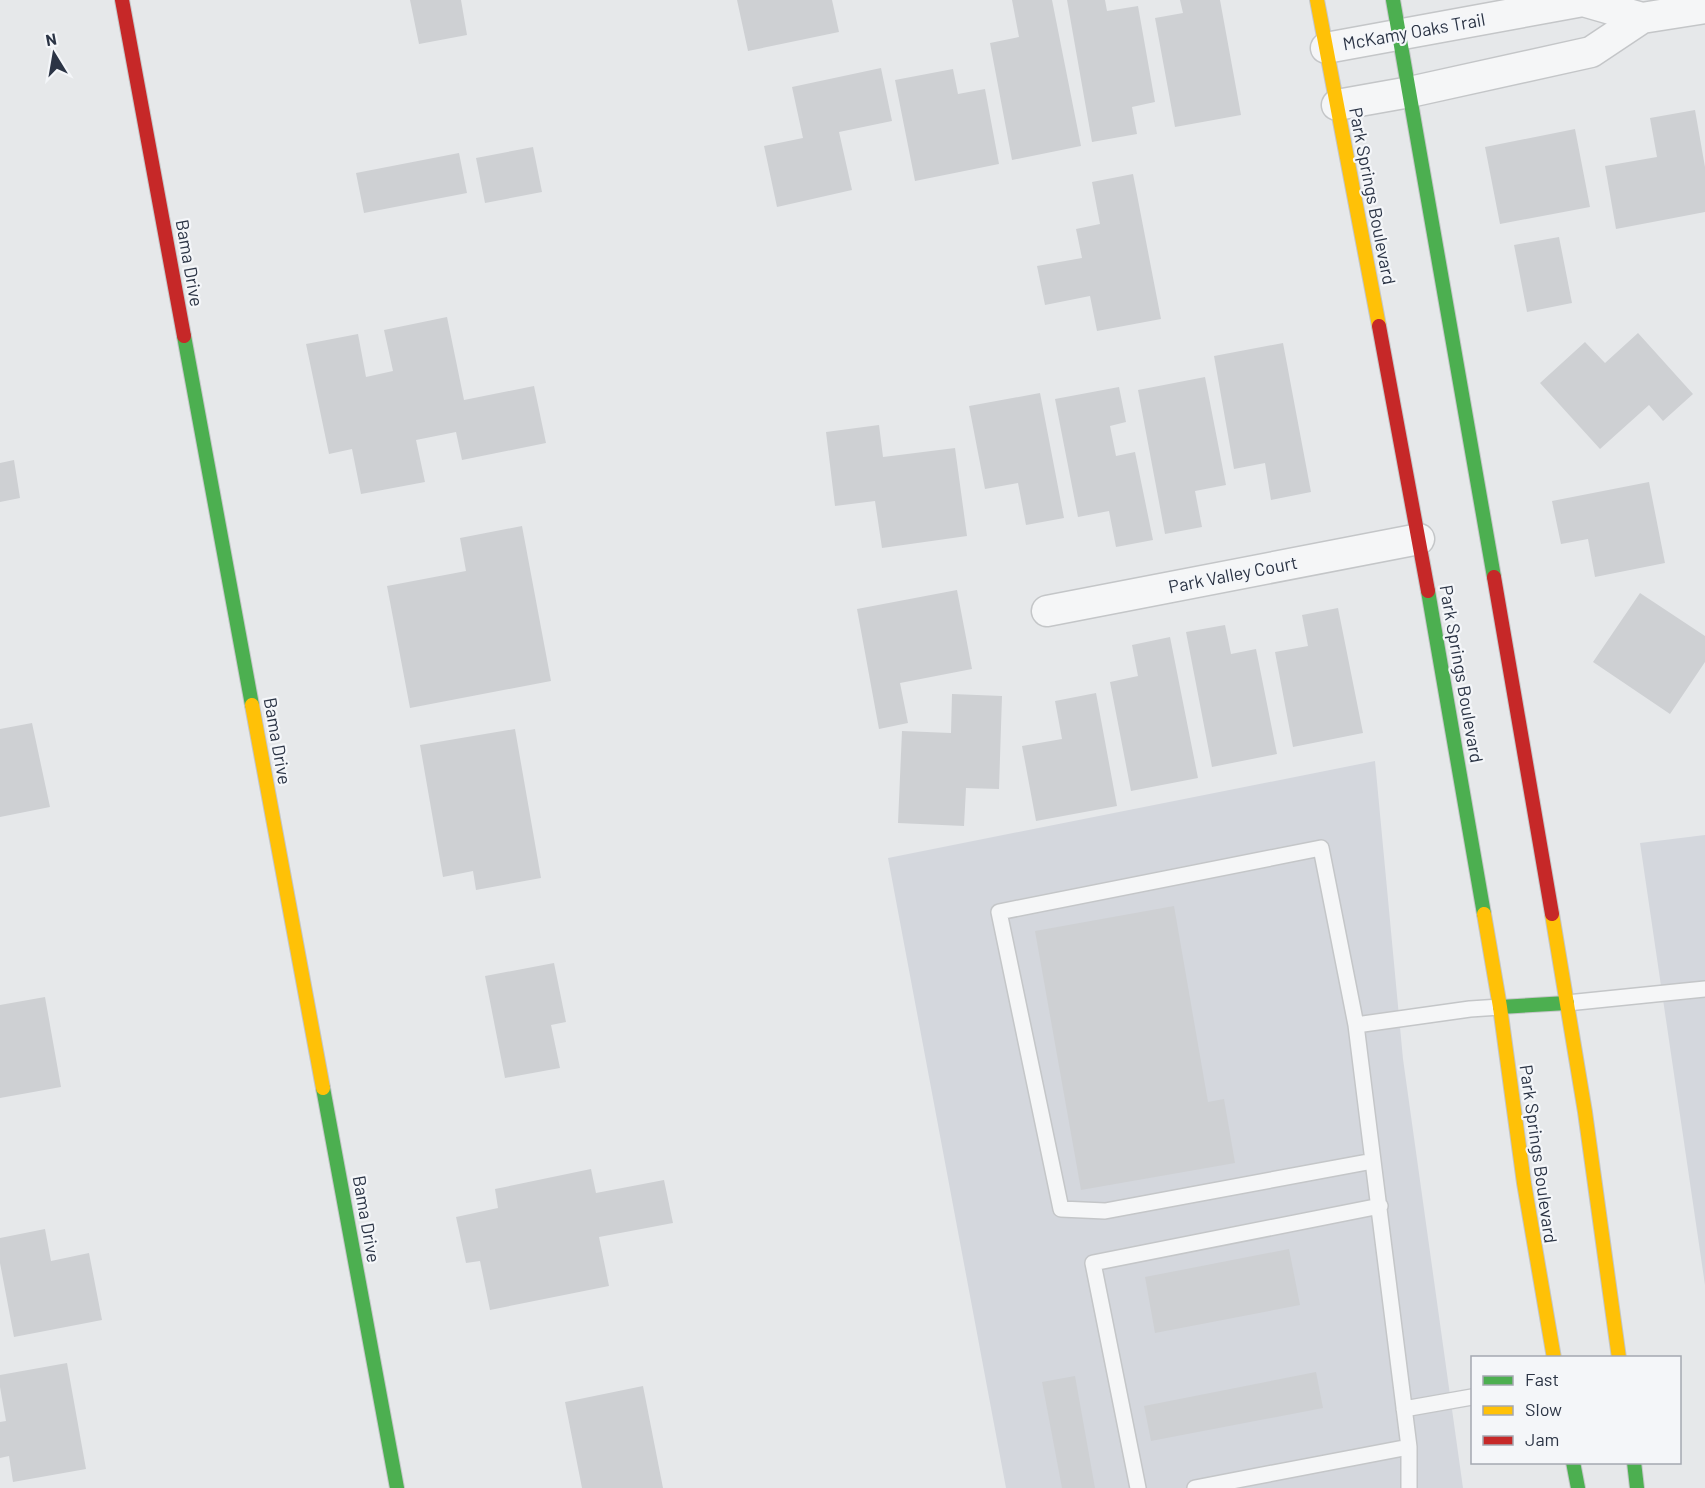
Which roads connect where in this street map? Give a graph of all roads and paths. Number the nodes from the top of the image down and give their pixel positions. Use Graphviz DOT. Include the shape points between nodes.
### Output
graph roads {
  1 [pos="122,0"];
  2 [pos="1317,0"];
  3 [pos="1393,0"];
  4 [pos="1705,8"];
  5 [pos="1642,18"];
  6 [pos="1400,36"];
  7 [pos="1326,48"];
  8 [pos="1410,92"];
  9 [pos="1337,105"];
  10 [pos="1419,539"];
  11 [pos="1047,611"];
  12 [pos="1705,988"];
  13 [pos="1568,1003"];
  14 [pos="1500,1007"];
  15 [pos="1356,1025"];
  16 [pos="1373,1161"];
  17 [pos="1380,1206"];
  18 [pos="1554,1356"];
  19 [pos="1619,1356"];
  20 [pos="1471,1397"];
  21 [pos="1404,1409"];
  22 [pos="1409,1447"];
  23 [pos="1573,1464"];
  24 [pos="1634,1464"];
  25 [pos="397,1488"];
  26 [pos="1138,1488"];
  27 [pos="1195,1488"];
  28 [pos="1409,1488"];
  29 [pos="1578,1488"];
  30 [pos="1638,1488"];
  1 -- 25 [label="main road, Bama Drive"];
  2 -- 7 [label="main road, Park Springs Boulevard"];
  3 -- 6 [label="main road"];
  4 -- 5 [label="street, McKamy Oaks Trail"];
  5 -- 6 [label="street, McKamy Oaks Trail" via="1583,1"];
  5 -- 8 [label="street, McKamy Oaks Trail" via="1591,52"];
  6 -- 7 [label="street, McKamy Oaks Trail"];
  6 -- 8 [label="main road"];
  7 -- 9 [label="main road, Park Springs Boulevard"];
  8 -- 9 [label="street, McKamy Oaks Trail"];
  8 -- 13 [label="main road"];
  9 -- 10 [label="main road, Park Springs Boulevard"];
  10 -- 11 [label="street, Park Valley Court"];
  10 -- 14 [label="main road, Park Springs Boulevard"];
  12 -- 13 [label="lane"];
  13 -- 14 [label="main road"];
  13 -- 19 [label="main road"];
  14 -- 15 [label="lane"];
  14 -- 18 [label="main road, Park Springs Boulevard" via="1537,1269"];
  15 -- 16 [label="lane"];
  15 -- 16 [label="lane" via="1321,848 999,912 1061,1209 1105,1211"];
  16 -- 17 [label="lane"];
  17 -- 21 [label="lane"];
  17 -- 26 [label="lane" via="1093,1263"];
  20 -- 21 [label="lane"];
  21 -- 22 [label="lane"];
  22 -- 27 [label="lane"];
  22 -- 28 [label="lane"];
  23 -- 29 [label="main road"];
  24 -- 30 [label="main road"];
}
